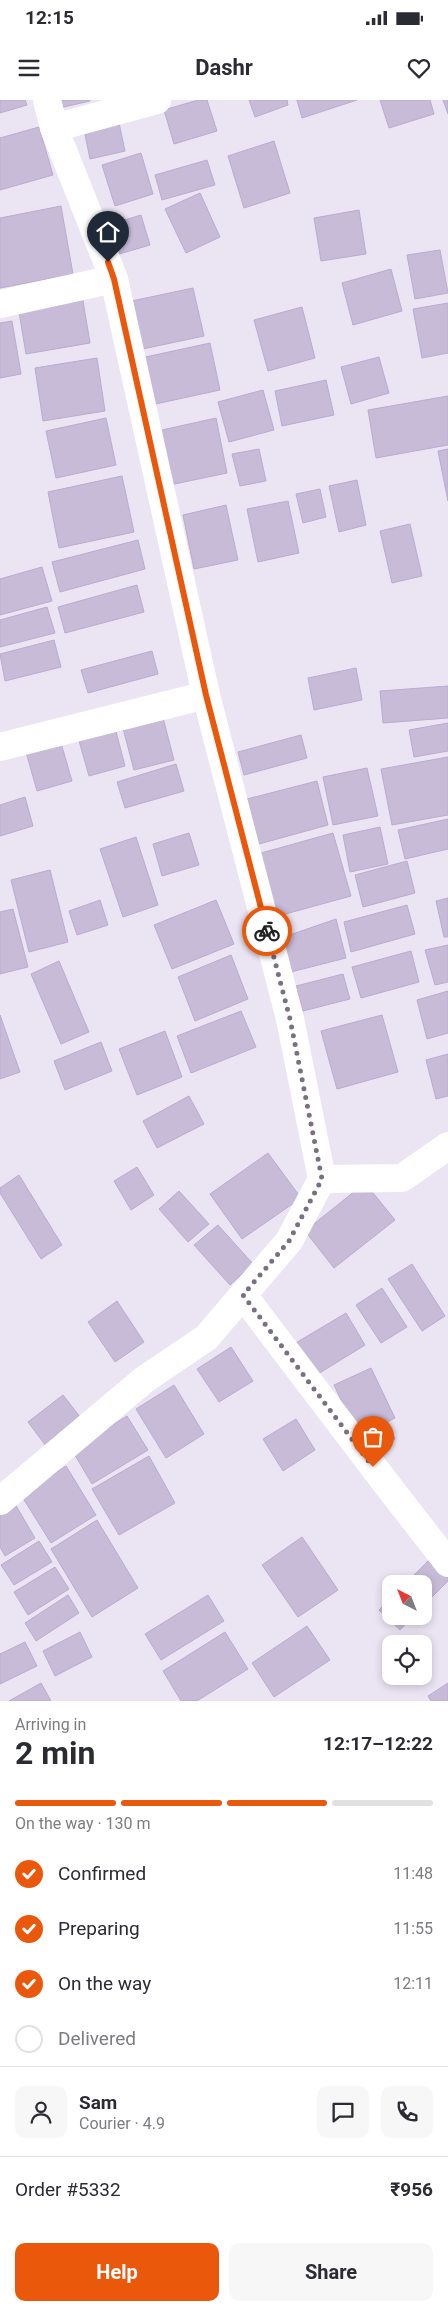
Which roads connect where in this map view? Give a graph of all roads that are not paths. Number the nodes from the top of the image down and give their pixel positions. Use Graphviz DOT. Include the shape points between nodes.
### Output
graph roads {
  1 [pos="48,100"];
  2 [pos="157,100"];
  3 [pos="54,128"];
  4 [pos="114,279"];
  5 [pos="0,304"];
  6 [pos="206,695"];
  7 [pos="0,748"];
  8 [pos="448,1146"];
  9 [pos="322,1179"];
  10 [pos="243,1295"];
  11 [pos="0,1501"];
  12 [pos="448,1563"];
  1 -- 3 [label="street"];
  2 -- 3 [label="street"];
  3 -- 4 [label="street"];
  4 -- 5 [label="street"];
  4 -- 6 [label="street"];
  6 -- 7 [label="street"];
  6 -- 9 [label="street" via="290,1019"];
  8 -- 9 [label="street" via="402,1178"];
  9 -- 10 [label="street" via="289,1241"];
  10 -- 11 [label="street" via="206,1338 146,1379"];
  10 -- 12 [label="street"];
}
